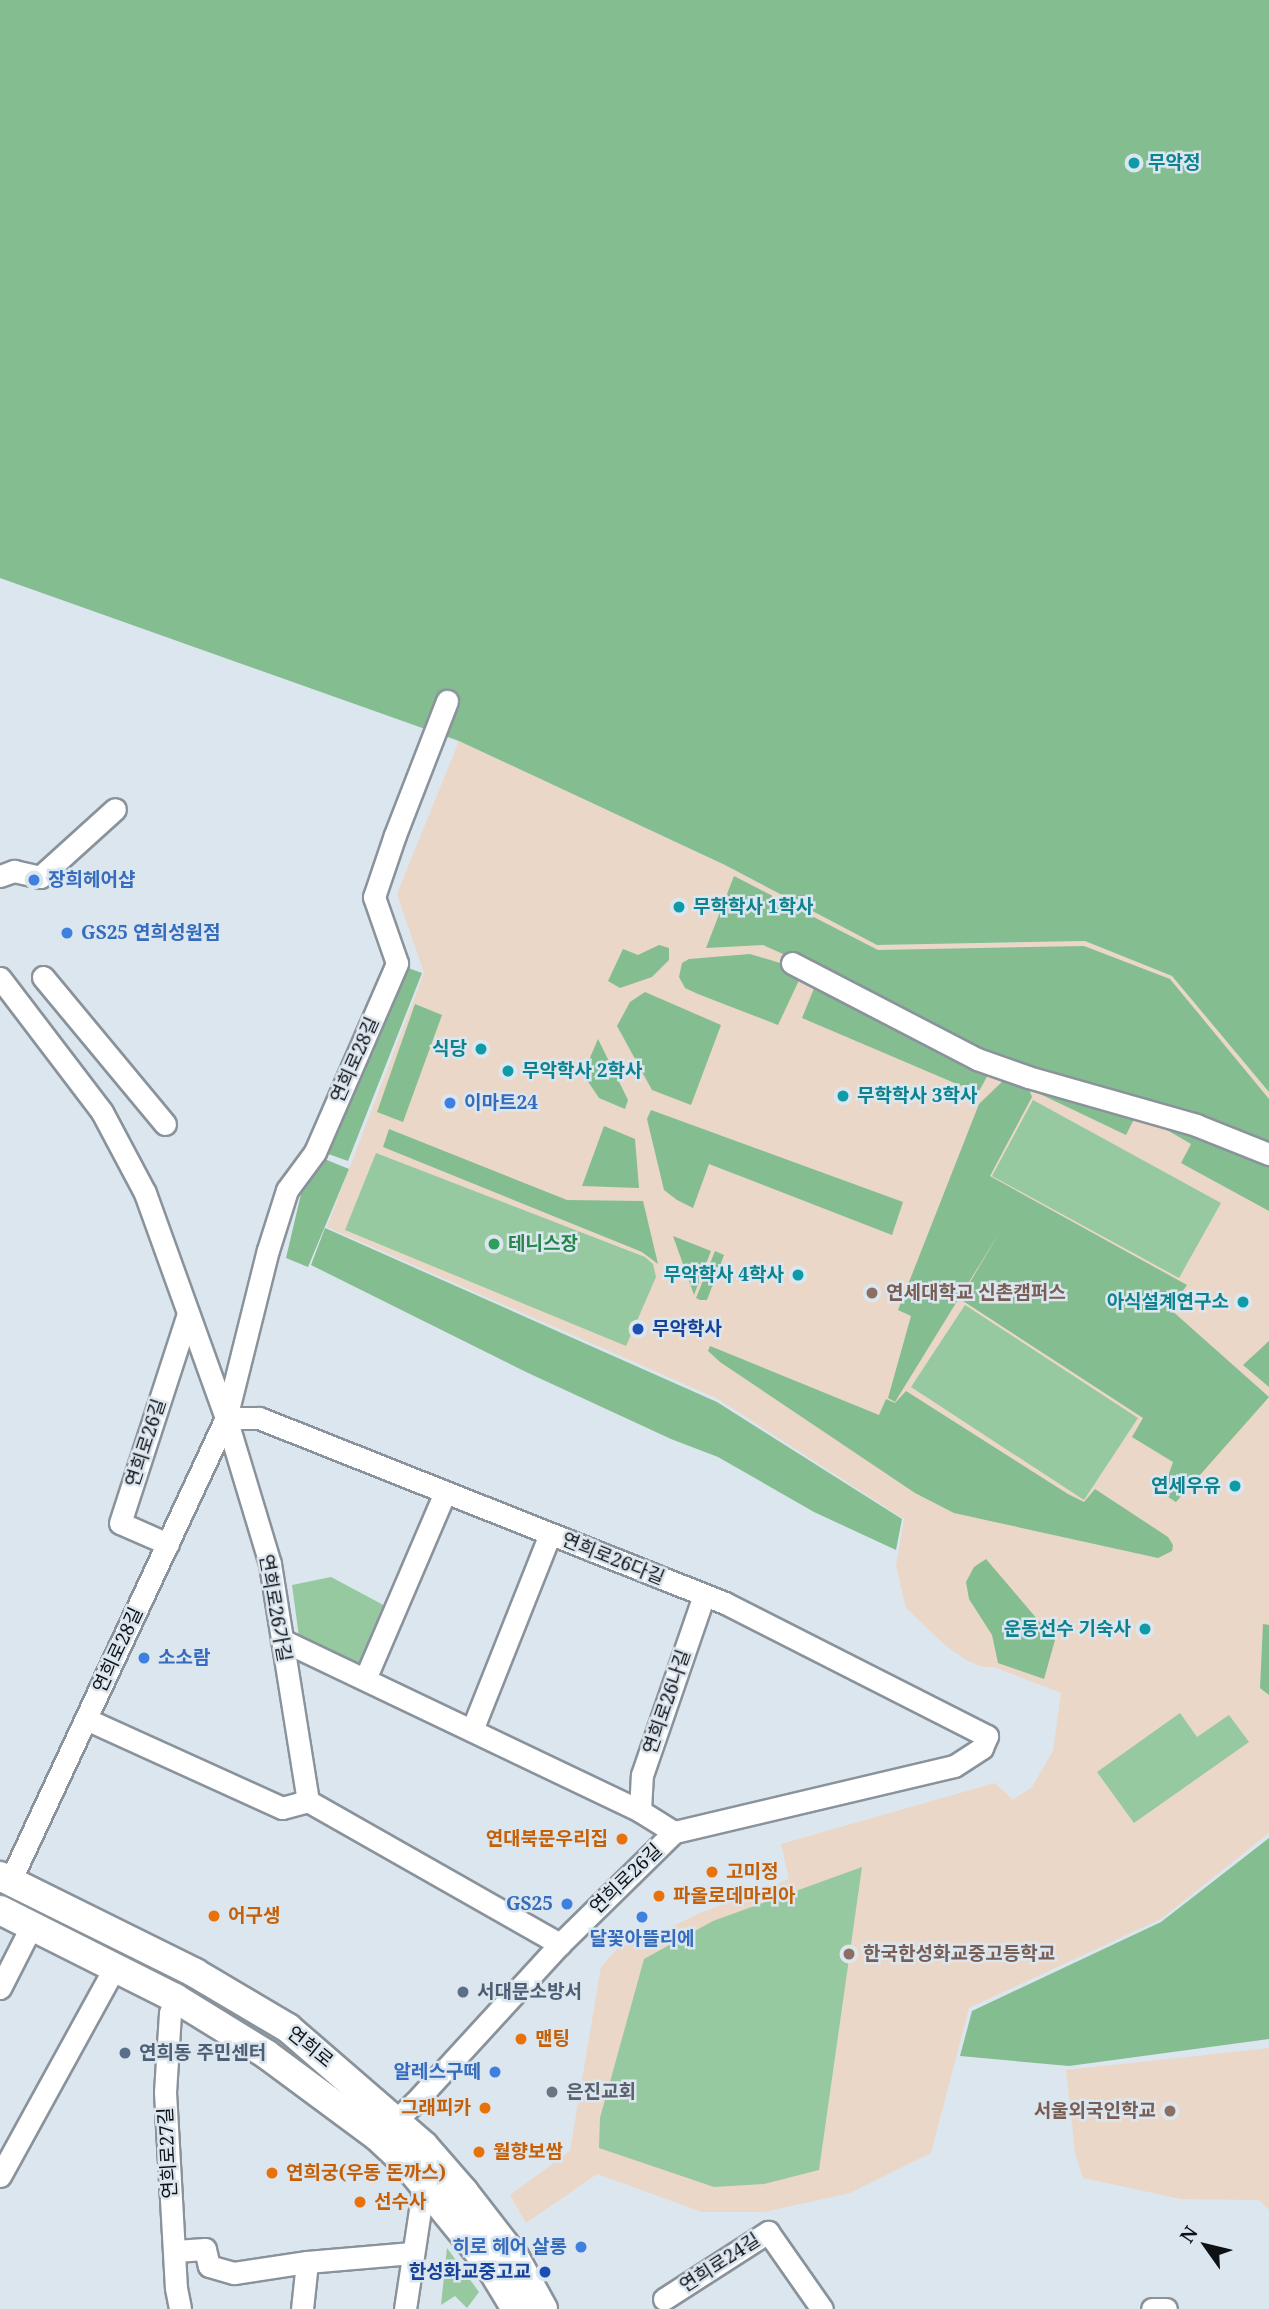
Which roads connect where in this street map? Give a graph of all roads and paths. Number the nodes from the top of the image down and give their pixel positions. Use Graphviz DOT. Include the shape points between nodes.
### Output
graph roads {
  1 [pos="447,701"];
  2 [pos="115,809"];
  3 [pos="0,876"];
  4 [pos="792,963"];
  5 [pos="43,977"];
  6 [pos="0,978"];
  7 [pos="165,1124"];
  8 [pos="1269,1154"];
  9 [pos="188,1314"];
  10 [pos="226,1418"];
  11 [pos="445,1492"];
  12 [pos="550,1534"];
  13 [pos="167,1544"];
  14 [pos="704,1595"];
  15 [pos="282,1640"];
  16 [pos="365,1679"];
  17 [pos="86,1719"];
  18 [pos="472,1730"];
  19 [pos="987,1737"];
  20 [pos="308,1801"];
  21 [pos="640,1811"];
  22 [pos="674,1832"];
  23 [pos="5,1879"];
  24 [pos="0,1910"];
  25 [pos="32,1925"];
  26 [pos="560,1944"];
  27 [pos="115,1967"];
  28 [pos="0,1988"];
  29 [pos="175,1998"];
  30 [pos="387,2129"];
  31 [pos="0,2176"];
  32 [pos="424,2185"];
  33 [pos="175,2250"];
  34 [pos="412,2253"];
  35 [pos="307,2262"];
  36 [pos="664,2298"];
  37 [pos="180,2309"];
  38 [pos="302,2309"];
  39 [pos="405,2309"];
  40 [pos="516,2309"];
  41 [pos="543,2309"];
  42 [pos="822,2309"];
  43 [pos="1152,2309"];
  44 [pos="1166,2309"];
  1 -- 10 [label="street, 연희로28길" via="374,897 397,963 315,1152 287,1191"];
  2 -- 3 [label="street" via="40,877 14,871"];
  4 -- 8 [label="street" via="977,1059 1196,1125"];
  5 -- 7 [label="street"];
  6 -- 9 [label="street" via="102,1112 145,1193"];
  9 -- 10 [label="street"];
  9 -- 13 [label="street, 연희로26길" via="120,1523"];
  10 -- 11 [label="street, 연희로26다길" via="259,1418"];
  10 -- 13 [label="street, 연희로28길"];
  10 -- 15 [label="street, 연희로26가길" via="270,1564"];
  11 -- 12 [label="street, 연희로26다길"];
  11 -- 16 [label="street"];
  12 -- 14 [label="street, 연희로26다길"];
  12 -- 18 [label="street"];
  13 -- 17 [label="street, 연희로28길"];
  14 -- 19 [label="street, 연희로26다길"];
  14 -- 21 [label="street, 연희로26나길" via="642,1775"];
  15 -- 16 [label="street"];
  15 -- 20 [label="street, 연희로26가길"];
  16 -- 18 [label="street"];
  17 -- 20 [label="street" via="282,1808"];
  17 -- 23 [label="street, 연희로28길"];
  18 -- 21 [label="street"];
  19 -- 22 [label="street, 연희로26길" via="982,1748 954,1766"];
  20 -- 26 [label="street"];
  21 -- 22 [label="street"];
  22 -- 26 [label="street, 연희로26길"];
  23 -- 30 [label="main road, 연희로" via="195,1973 288,2028"];
  24 -- 25 [label="main road, 연희로"];
  25 -- 27 [label="main road, 연희로"];
  25 -- 28 [label="street"];
  26 -- 30 [label="street, 연희로26길"];
  27 -- 29 [label="main road, 연희로"];
  27 -- 31 [label="street"];
  29 -- 30 [label="main road, 연희로"];
  29 -- 33 [label="street, 연희로27길" via="165,2092"];
  30 -- 32 [label="main road, 연희로"];
  30 -- 41 [label="main road, 연희로" via="464,2192 515,2258"];
  32 -- 34 [label="street"];
  32 -- 40 [label="main road, 연희로" via="491,2266"];
  33 -- 35 [label="street" via="205,2249 209,2266 234,2273"];
  33 -- 37 [label="street, 연희로27길"];
  34 -- 35 [label="street"];
  34 -- 39 [label="street"];
  35 -- 38 [label="street"];
  36 -- 42 [label="street, 연희로24길" via="768,2232"];
  43 -- 44 [label="street"];
}
